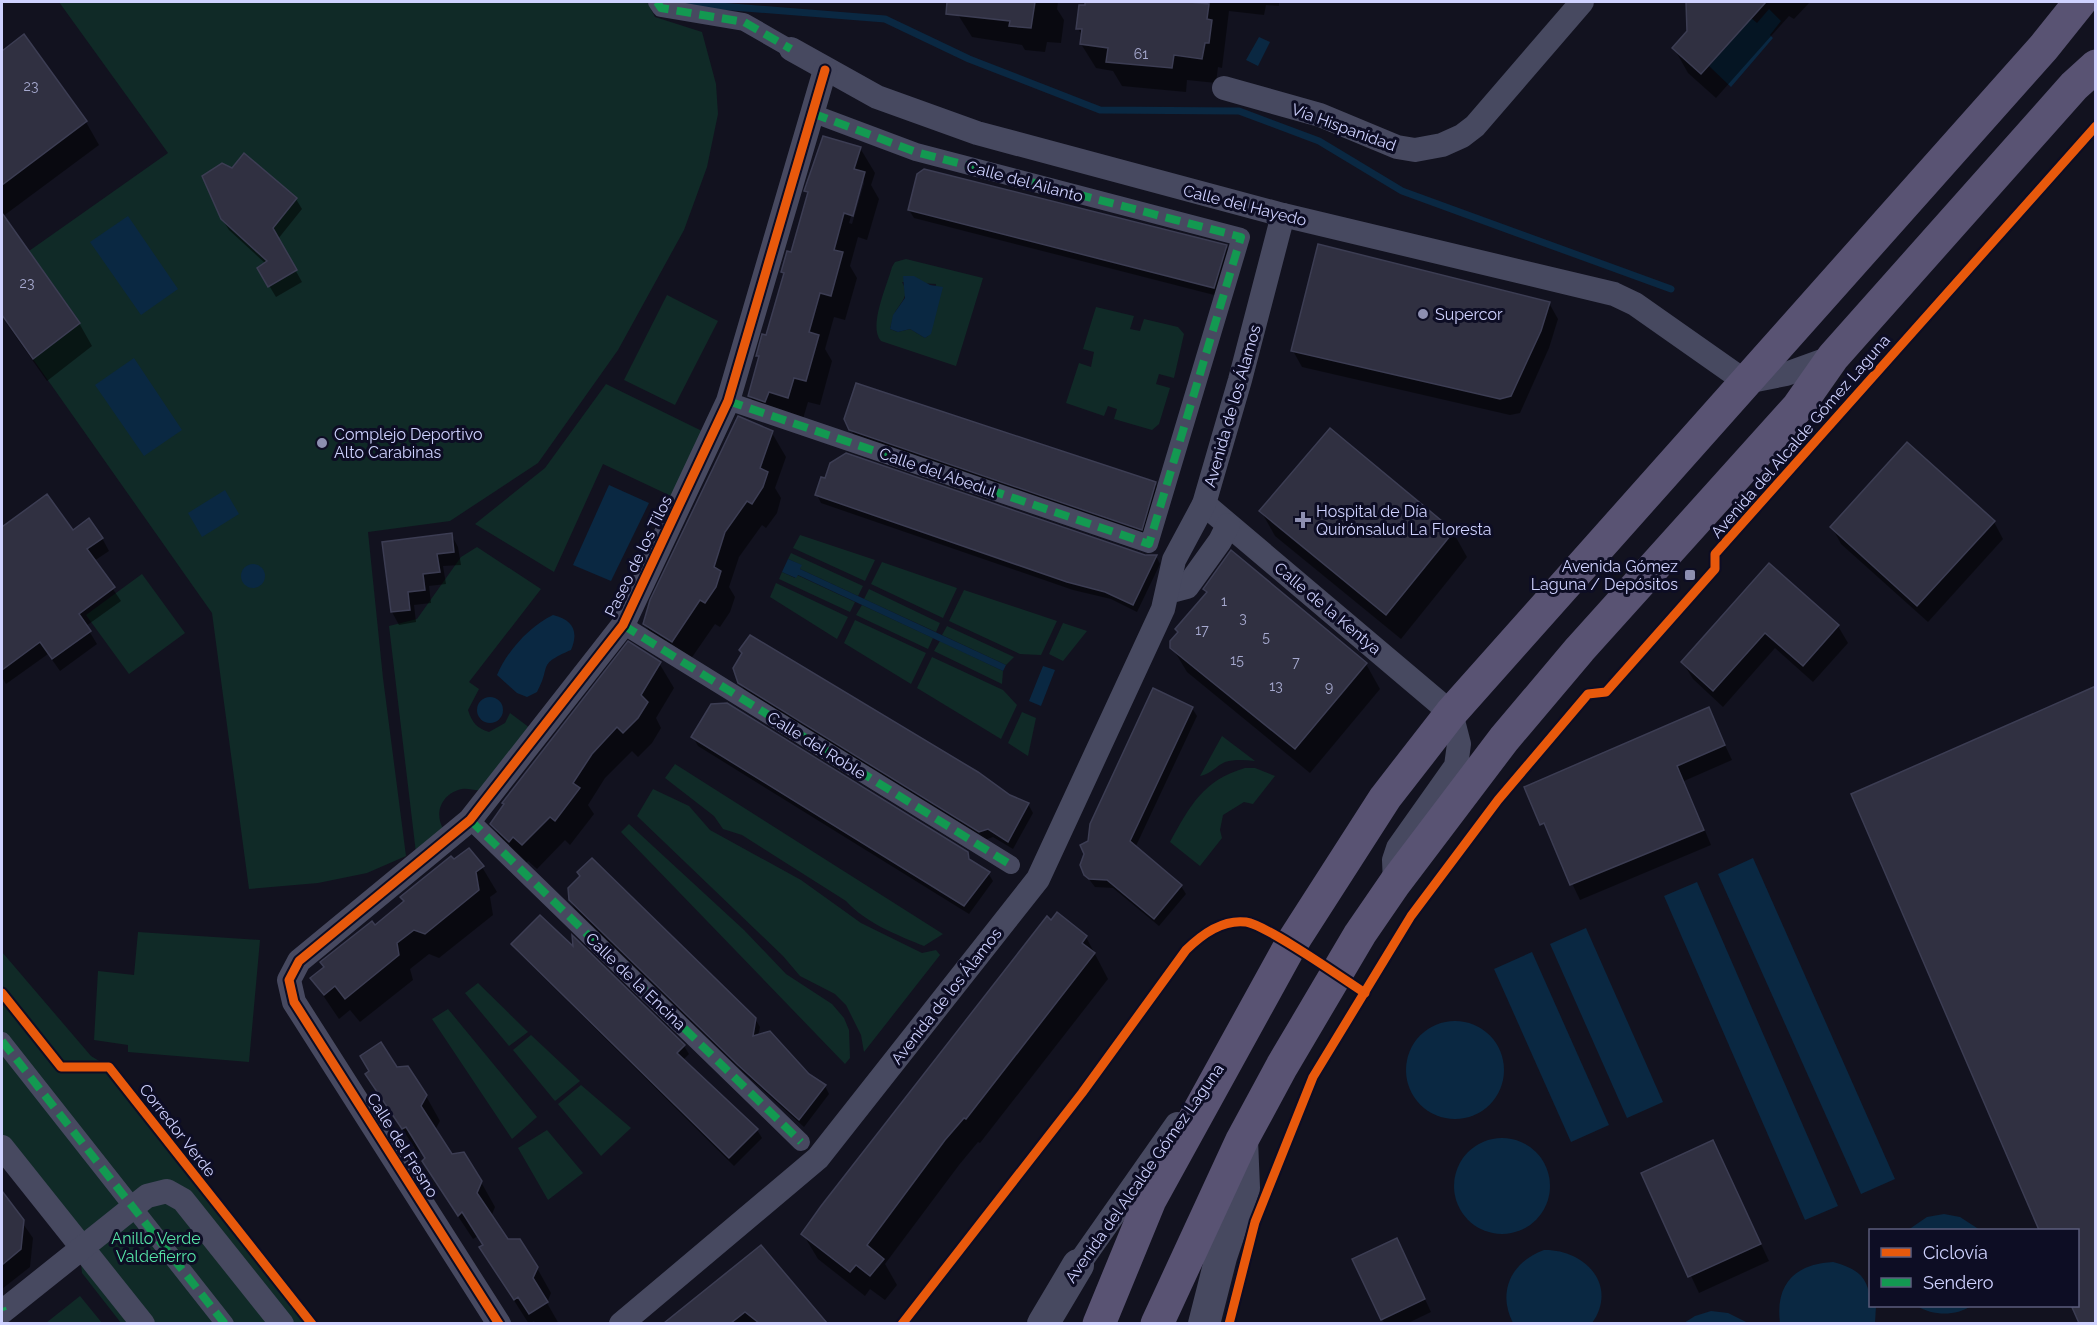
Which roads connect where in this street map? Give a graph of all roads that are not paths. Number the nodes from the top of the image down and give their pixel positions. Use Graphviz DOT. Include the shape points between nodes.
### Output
graph roads {
  1 [pos="657,2"];
  2 [pos="1582,2"];
  3 [pos="2080,2"];
  4 [pos="791,49"];
  5 [pos="2096,66"];
  6 [pos="825,70"];
  7 [pos="1224,88"];
  8 [pos="812,114"];
  9 [pos="1283,214"];
  10 [pos="1833,357"];
  11 [pos="1746,382"];
  12 [pos="728,400"];
  13 [pos="1203,504"];
  14 [pos="1228,525"];
  15 [pos="1149,544"];
  16 [pos="1168,592"];
  17 [pos="623,625"];
  18 [pos="1451,713"];
  19 [pos="470,820"];
  20 [pos="1011,865"];
  21 [pos="1395,883"];
  22 [pos="289,980"];
  23 [pos="2,1041"];
  24 [pos="1228,1054"];
  25 [pos="1242,1140"];
  26 [pos="801,1142"];
  27 [pos="2,1147"];
  28 [pos="133,1207"];
  29 [pos="82,1247"];
  30 [pos="1078,1265"];
  31 [pos="2,1310"];
  32 [pos="143,1323"];
  33 [pos="225,1323"];
  34 [pos="282,1323"];
  35 [pos="499,1323"];
  36 [pos="621,1323"];
  37 [pos="1043,1323"];
  38 [pos="1099,1323"];
  39 [pos="1157,1323"];
  40 [pos="1204,1323"];
  1 -- 4 [label="street, Calle del Hayedo" via="661,8 744,22"];
  2 -- 7 [label="street, Vía Hispanidad" via="1475,126 1462,136 1425,149 1397,147 1320,115"];
  3 -- 11 [label="main road, Avenida del Alcalde Gómez Laguna"];
  4 -- 6 [label="street, Calle del Hayedo"];
  5 -- 10 [label="main road, Avenida del Alcalde Gómez Laguna"];
  6 -- 8 [label="street, Paseo de los Tilos"];
  6 -- 9 [label="street, Calle del Hayedo" via="877,97 977,133"];
  8 -- 12 [label="street, Paseo de los Tilos"];
  8 -- 15 [label="street, Calle del Ailanto" via="916,152 1241,237"];
  9 -- 11 [label="street, Calle del Hayedo" via="1614,294 1635,304"];
  9 -- 13 [label="street, Avenida de los Álamos"];
  10 -- 11 [label="street" via="1786,374"];
  10 -- 21 [label="main road, Avenida del Alcalde Gómez Laguna" via="1798,407 1504,739"];
  11 -- 18 [label="main road, Avenida del Alcalde Gómez Laguna"];
  12 -- 15 [label="street, Calle del Abedul"];
  12 -- 17 [label="street, Paseo de los Tilos"];
  13 -- 14 [label="street, Calle de la Kentya"];
  13 -- 16 [label="street, Avenida de los Álamos" via="1174,560"];
  14 -- 16 [label="street" via="1187,587"];
  14 -- 18 [label="street, Calle de la Kentya"];
  16 -- 36 [label="street, Avenida de los Álamos" via="1038,879 818,1158"];
  17 -- 19 [label="street, Paseo de los Tilos"];
  17 -- 20 [label="street, Calle del Roble"];
  18 -- 21 [label="street" via="1459,744 1456,766 1398,848"];
  18 -- 24 [label="main road, Avenida del Alcalde Gómez Laguna" via="1385,798 1341,864"];
  19 -- 22 [label="street, Paseo de los Tilos" via="299,961"];
  19 -- 26 [label="street, Calle de la Encina"];
  21 -- 25 [label="main road, Avenida del Alcalde Gómez Laguna" via="1311,1014"];
  22 -- 35 [label="street, Calle del Fresno" via="294,1002"];
  23 -- 28 [label="street"];
  24 -- 30 [label="street, Avenida del Alcalde Gómez Laguna"];
  24 -- 38 [label="main road, Avenida del Alcalde Gómez Laguna" via="1150,1200"];
  25 -- 39 [label="main road, Avenida del Alcalde Gómez Laguna"];
  25 -- 40 [label="street" via="1244,1188"];
  27 -- 29 [label="street"];
  28 -- 29 [label="street"];
  28 -- 33 [label="street"];
  28 -- 34 [label="street" via="154,1192 177,1195"];
  29 -- 31 [label="street"];
  29 -- 32 [label="street"];
  30 -- 37 [label="street, Avenida del Alcalde Gómez Laguna"];
}
